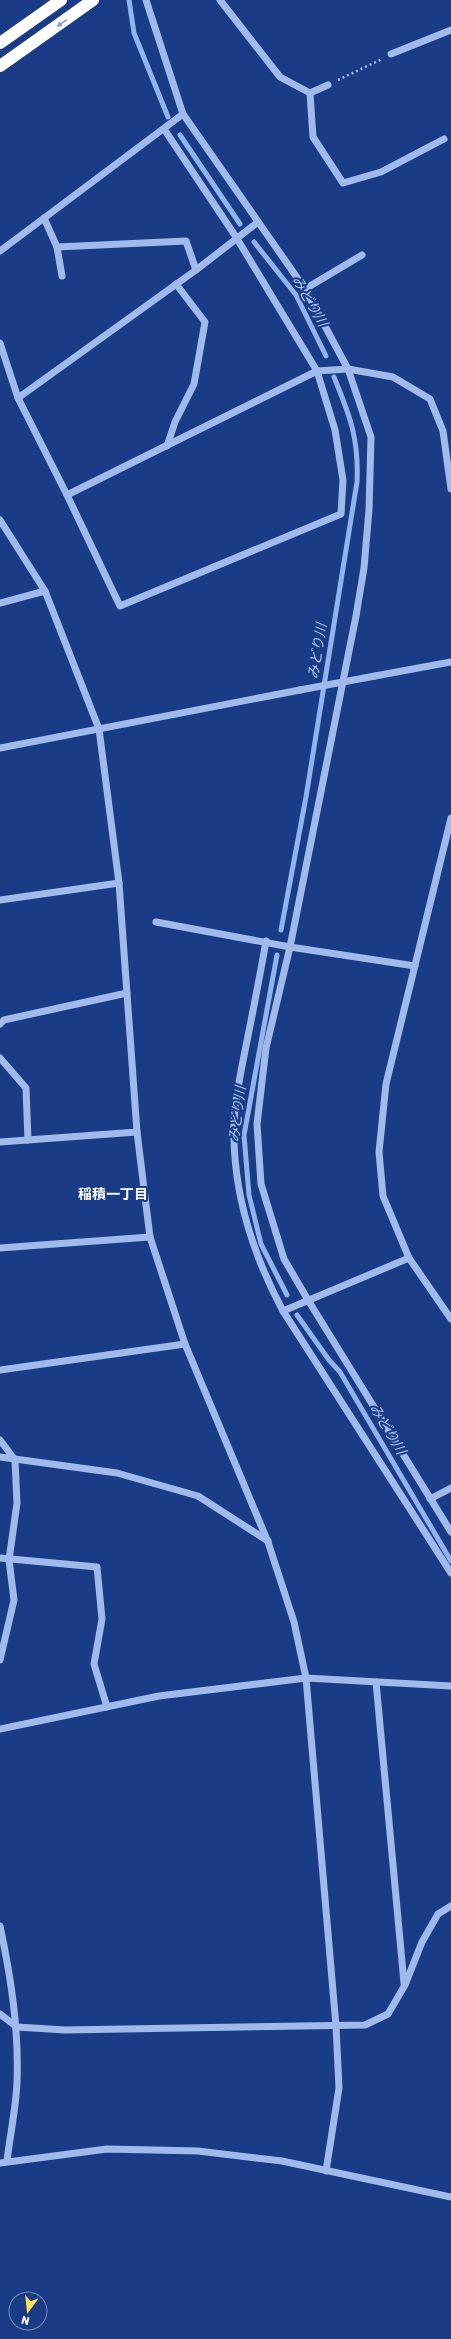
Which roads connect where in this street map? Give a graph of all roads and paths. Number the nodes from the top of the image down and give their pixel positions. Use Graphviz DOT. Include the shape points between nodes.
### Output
graph roads {
  1 [pos="60,0"];
  2 [pos="93,0"];
  3 [pos="146,0"];
  4 [pos="220,0"];
  5 [pos="451,30"];
  6 [pos="0,43"];
  7 [pos="391,54"];
  8 [pos="0,66"];
  9 [pos="328,85"];
  10 [pos="310,94"];
  11 [pos="183,114"];
  12 [pos="164,129"];
  13 [pos="444,139"];
  14 [pos="44,218"];
  15 [pos="258,222"];
  16 [pos="236,238"];
  17 [pos="57,247"];
  18 [pos="0,250"];
  19 [pos="362,255"];
  20 [pos="196,270"];
  21 [pos="62,276"];
  22 [pos="176,284"];
  23 [pos="305,289"];
  24 [pos="0,343"];
  25 [pos="348,369"];
  26 [pos="317,371"];
  27 [pos="18,398"];
  28 [pos="167,446"];
  29 [pos="451,489"];
  30 [pos="67,495"];
  31 [pos="0,520"];
  32 [pos="44,591"];
  33 [pos="0,604"];
  34 [pos="451,662"];
  35 [pos="99,729"];
  36 [pos="0,748"];
  37 [pos="451,818"];
  38 [pos="119,883"];
  39 [pos="0,900"];
  40 [pos="156,922"];
  41 [pos="266,942"];
  42 [pos="290,947"];
  43 [pos="415,966"];
  44 [pos="127,993"];
  45 [pos="0,1024"];
  46 [pos="0,1058"];
  47 [pos="137,1132"];
  48 [pos="28,1140"];
  49 [pos="0,1142"];
  50 [pos="150,1238"];
  51 [pos="0,1248"];
  52 [pos="409,1258"];
  53 [pos="308,1300"];
  54 [pos="283,1311"];
  55 [pos="451,1319"];
  56 [pos="185,1344"];
  57 [pos="0,1370"];
  58 [pos="0,1440"];
  59 [pos="0,1457"];
  60 [pos="15,1460"];
  61 [pos="451,1488"];
  62 [pos="430,1499"];
  63 [pos="451,1532"];
  64 [pos="268,1542"];
  65 [pos="0,1558"];
  66 [pos="9,1560"];
  67 [pos="451,1573"];
  68 [pos="0,1660"];
  69 [pos="306,1678"];
  70 [pos="376,1682"];
  71 [pos="451,1686"];
  72 [pos="107,1707"];
  73 [pos="0,1729"];
  74 [pos="451,1906"];
  75 [pos="0,1926"];
  76 [pos="405,1985"];
  77 [pos="0,2014"];
  78 [pos="336,2026"];
  79 [pos="17,2027"];
  80 [pos="3,2162"];
  81 [pos="326,2171"];
  82 [pos="451,2197"];
  1 -- 6 [label="highway"];
  2 -- 8 [label="highway, one-way"];
  3 -- 11 [label="street"];
  4 -- 10 [label="street" via="280,77"];
  5 -- 7 [label="street"];
  7 -- 9 [label="path"];
  9 -- 10 [label="street"];
  10 -- 13 [label="street" via="313,137 343,183 381,172"];
  11 -- 12 [label="street"];
  11 -- 15 [label="street"];
  12 -- 14 [label="street"];
  12 -- 16 [label="street"];
  14 -- 17 [label="street"];
  14 -- 18 [label="street"];
  15 -- 16 [label="street"];
  15 -- 23 [label="street"];
  16 -- 20 [label="street"];
  16 -- 26 [label="street"];
  17 -- 20 [label="street" via="186,241"];
  17 -- 21 [label="street"];
  19 -- 23 [label="street"];
  20 -- 22 [label="street"];
  22 -- 27 [label="street"];
  22 -- 28 [label="street" via="205,322 194,384 175,422"];
  23 -- 25 [label="street"];
  24 -- 27 [label="street"];
  25 -- 26 [label="street"];
  25 -- 29 [label="street" via="393,377 430,399 443,431"];
  25 -- 42 [label="street" via="371,437 364,568"];
  26 -- 28 [label="street"];
  26 -- 30 [label="street" via="335,430 343,480 341,514 120,606"];
  27 -- 30 [label="street"];
  28 -- 30 [label="street"];
  31 -- 32 [label="street"];
  32 -- 33 [label="street"];
  32 -- 35 [label="street"];
  34 -- 35 [label="street, bridge"];
  35 -- 36 [label="street"];
  35 -- 38 [label="street"];
  37 -- 43 [label="street"];
  38 -- 39 [label="street"];
  38 -- 44 [label="street"];
  40 -- 41 [label="street"];
  41 -- 42 [label="street"];
  41 -- 54 [label="street" via="241,1071 234,1122 235,1146 238,1194 252,1242"];
  42 -- 43 [label="street"];
  42 -- 53 [label="street" via="266,1048 257,1124 261,1184 284,1259"];
  43 -- 52 [label="street" via="386,1084 379,1152 383,1196"];
  44 -- 45 [label="street" via="4,1020"];
  44 -- 47 [label="street"];
  46 -- 48 [label="street" via="26,1088"];
  47 -- 48 [label="street"];
  47 -- 50 [label="street"];
  48 -- 49 [label="street"];
  50 -- 51 [label="street"];
  50 -- 56 [label="street"];
  52 -- 53 [label="street"];
  52 -- 55 [label="street"];
  53 -- 54 [label="street"];
  53 -- 62 [label="street"];
  54 -- 67 [label="street"];
  56 -- 57 [label="street"];
  56 -- 64 [label="street"];
  58 -- 60 [label="street"];
  59 -- 60 [label="street"];
  60 -- 64 [label="street" via="118,1473 198,1496"];
  60 -- 66 [label="street" via="17,1503"];
  61 -- 62 [label="street"];
  62 -- 63 [label="street"];
  64 -- 69 [label="street" via="294,1622"];
  65 -- 66 [label="street"];
  66 -- 68 [label="street" via="14,1600"];
  66 -- 72 [label="street" via="97,1567 102,1619 94,1664"];
  69 -- 70 [label="street"];
  69 -- 72 [label="street" via="159,1696"];
  69 -- 78 [label="street"];
  70 -- 71 [label="street"];
  70 -- 76 [label="street"];
  72 -- 73 [label="street"];
  74 -- 76 [label="street" via="438,1914 422,1942"];
  75 -- 79 [label="street" via="11,1976"];
  76 -- 78 [label="street" via="388,2014 365,2025"];
  77 -- 79 [label="street"];
  78 -- 79 [label="street" via="65,2030"];
  78 -- 81 [label="street" via="339,2088"];
  79 -- 80 [label="street" via="17,2084"];
  80 -- 81 [label="street" via="107,2149 198,2151 282,2161"];
  81 -- 82 [label="street"];
}
